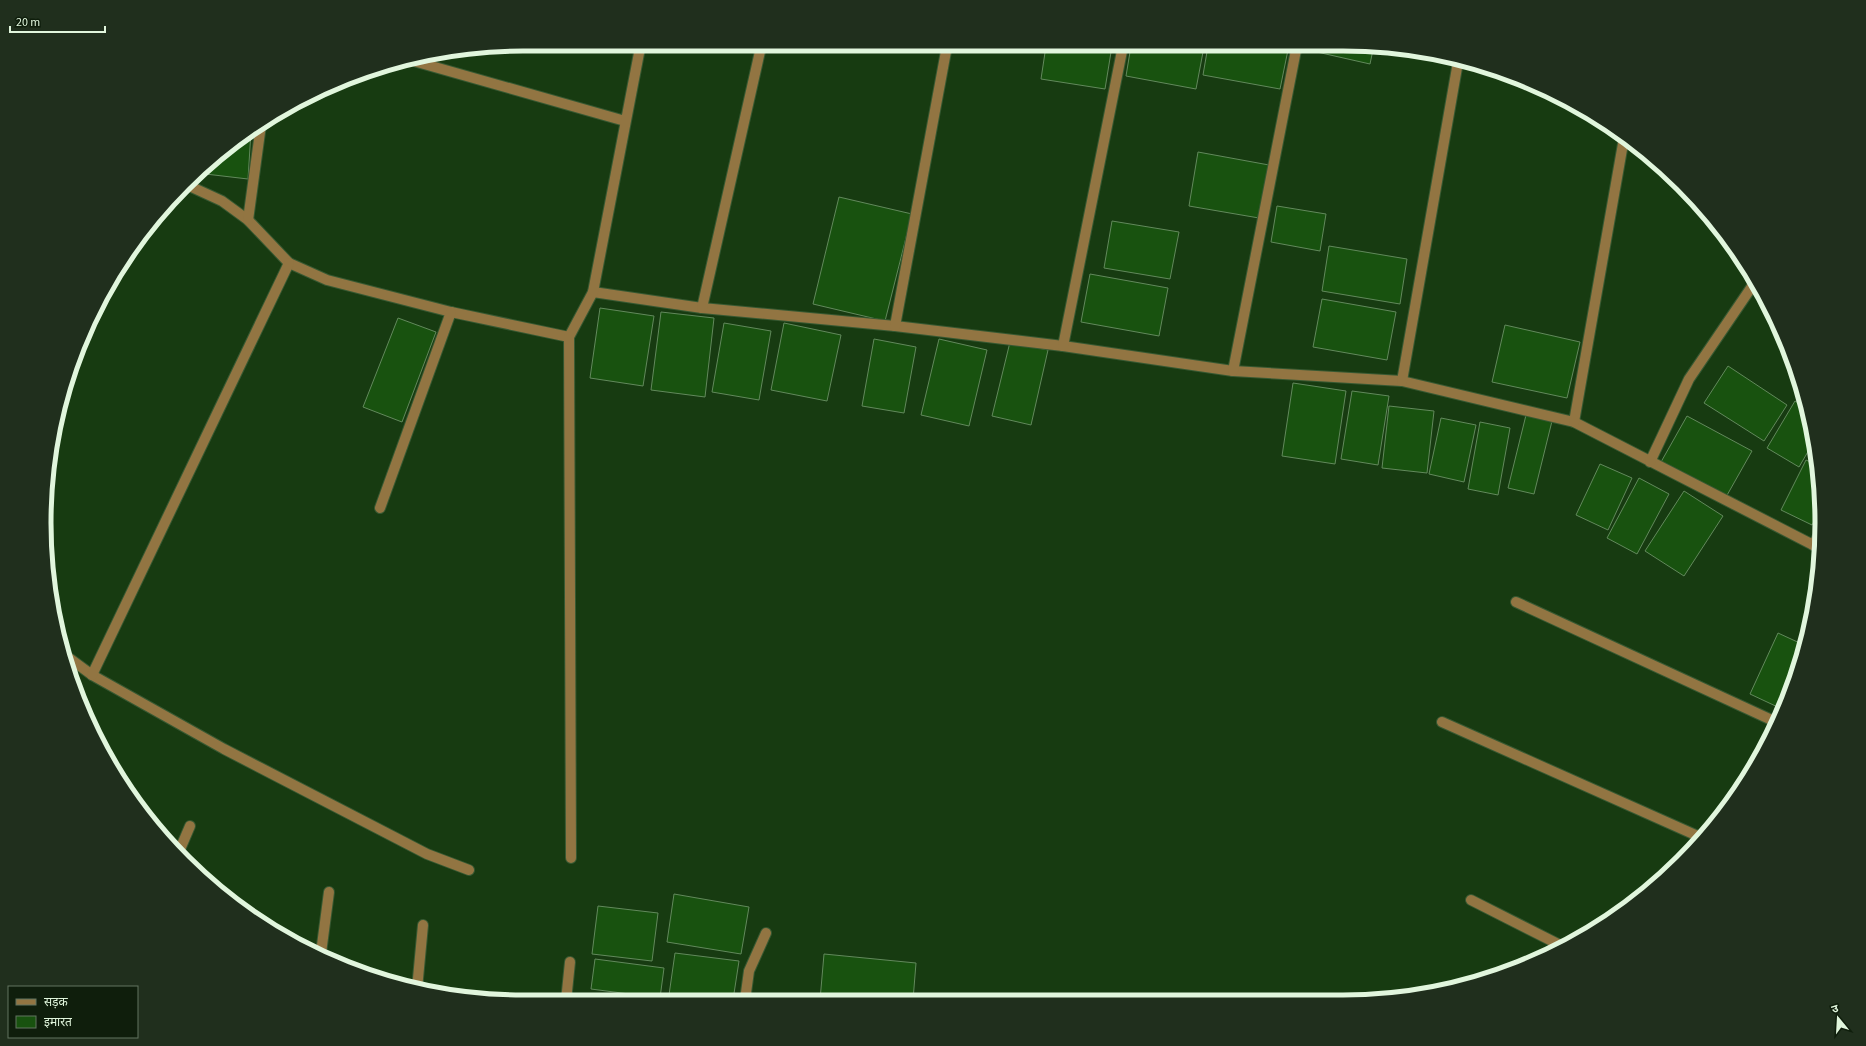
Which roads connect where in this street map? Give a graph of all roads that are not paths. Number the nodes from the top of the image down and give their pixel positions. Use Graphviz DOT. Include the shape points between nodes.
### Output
graph roads {
  1 [pos="639,51"];
  2 [pos="760,51"];
  3 [pos="946,51"];
  4 [pos="1122,51"];
  5 [pos="1296,51"];
  6 [pos="419,63"];
  7 [pos="1457,65"];
  8 [pos="625,122"];
  9 [pos="260,132"];
  10 [pos="1623,144"];
  11 [pos="191,187"];
  12 [pos="248,220"];
  13 [pos="289,263"];
  14 [pos="1752,287"];
  15 [pos="593,292"];
  16 [pos="702,308"];
  17 [pos="451,312"];
  18 [pos="895,326"];
  19 [pos="570,337"];
  20 [pos="1063,346"];
  21 [pos="1233,371"];
  22 [pos="1402,381"];
  23 [pos="1574,422"];
  24 [pos="1650,462"];
  25 [pos="380,508"];
  26 [pos="1814,545"];
  27 [pos="1516,602"];
  28 [pos="71,660"];
  29 [pos="92,675"];
  30 [pos="1772,720"];
  31 [pos="1442,722"];
  32 [pos="190,826"];
  33 [pos="1696,836"];
  34 [pos="181,848"];
  35 [pos="571,858"];
  36 [pos="469,870"];
  37 [pos="329,892"];
  38 [pos="1471,900"];
  39 [pos="423,925"];
  40 [pos="766,933"];
  41 [pos="1557,943"];
  42 [pos="322,950"];
  43 [pos="570,962"];
  44 [pos="418,983"];
  45 [pos="567,995"];
  46 [pos="746,995"];
  1 -- 8 [label="street"];
  2 -- 16 [label="street"];
  3 -- 18 [label="street"];
  4 -- 20 [label="street"];
  5 -- 21 [label="street"];
  6 -- 8 [label="street"];
  7 -- 22 [label="street"];
  8 -- 15 [label="street"];
  9 -- 12 [label="street"];
  10 -- 23 [label="street"];
  11 -- 12 [label="street" via="222,201"];
  12 -- 13 [label="street"];
  13 -- 17 [label="street" via="327,280"];
  13 -- 29 [label="street"];
  14 -- 24 [label="street" via="1689,379"];
  15 -- 16 [label="street"];
  15 -- 19 [label="street"];
  16 -- 18 [label="street"];
  17 -- 19 [label="street"];
  17 -- 25 [label="street"];
  18 -- 20 [label="street"];
  19 -- 35 [label="street"];
  20 -- 21 [label="street"];
  21 -- 22 [label="street"];
  22 -- 23 [label="street"];
  23 -- 24 [label="street"];
  24 -- 26 [label="street"];
  27 -- 30 [label="street"];
  28 -- 29 [label="street"];
  29 -- 36 [label="street" via="231,753 427,854"];
  31 -- 33 [label="street"];
  32 -- 34 [label="street"];
  37 -- 42 [label="street"];
  38 -- 41 [label="street"];
  39 -- 44 [label="street"];
  40 -- 46 [label="street" via="749,971"];
  43 -- 45 [label="street"];
}
